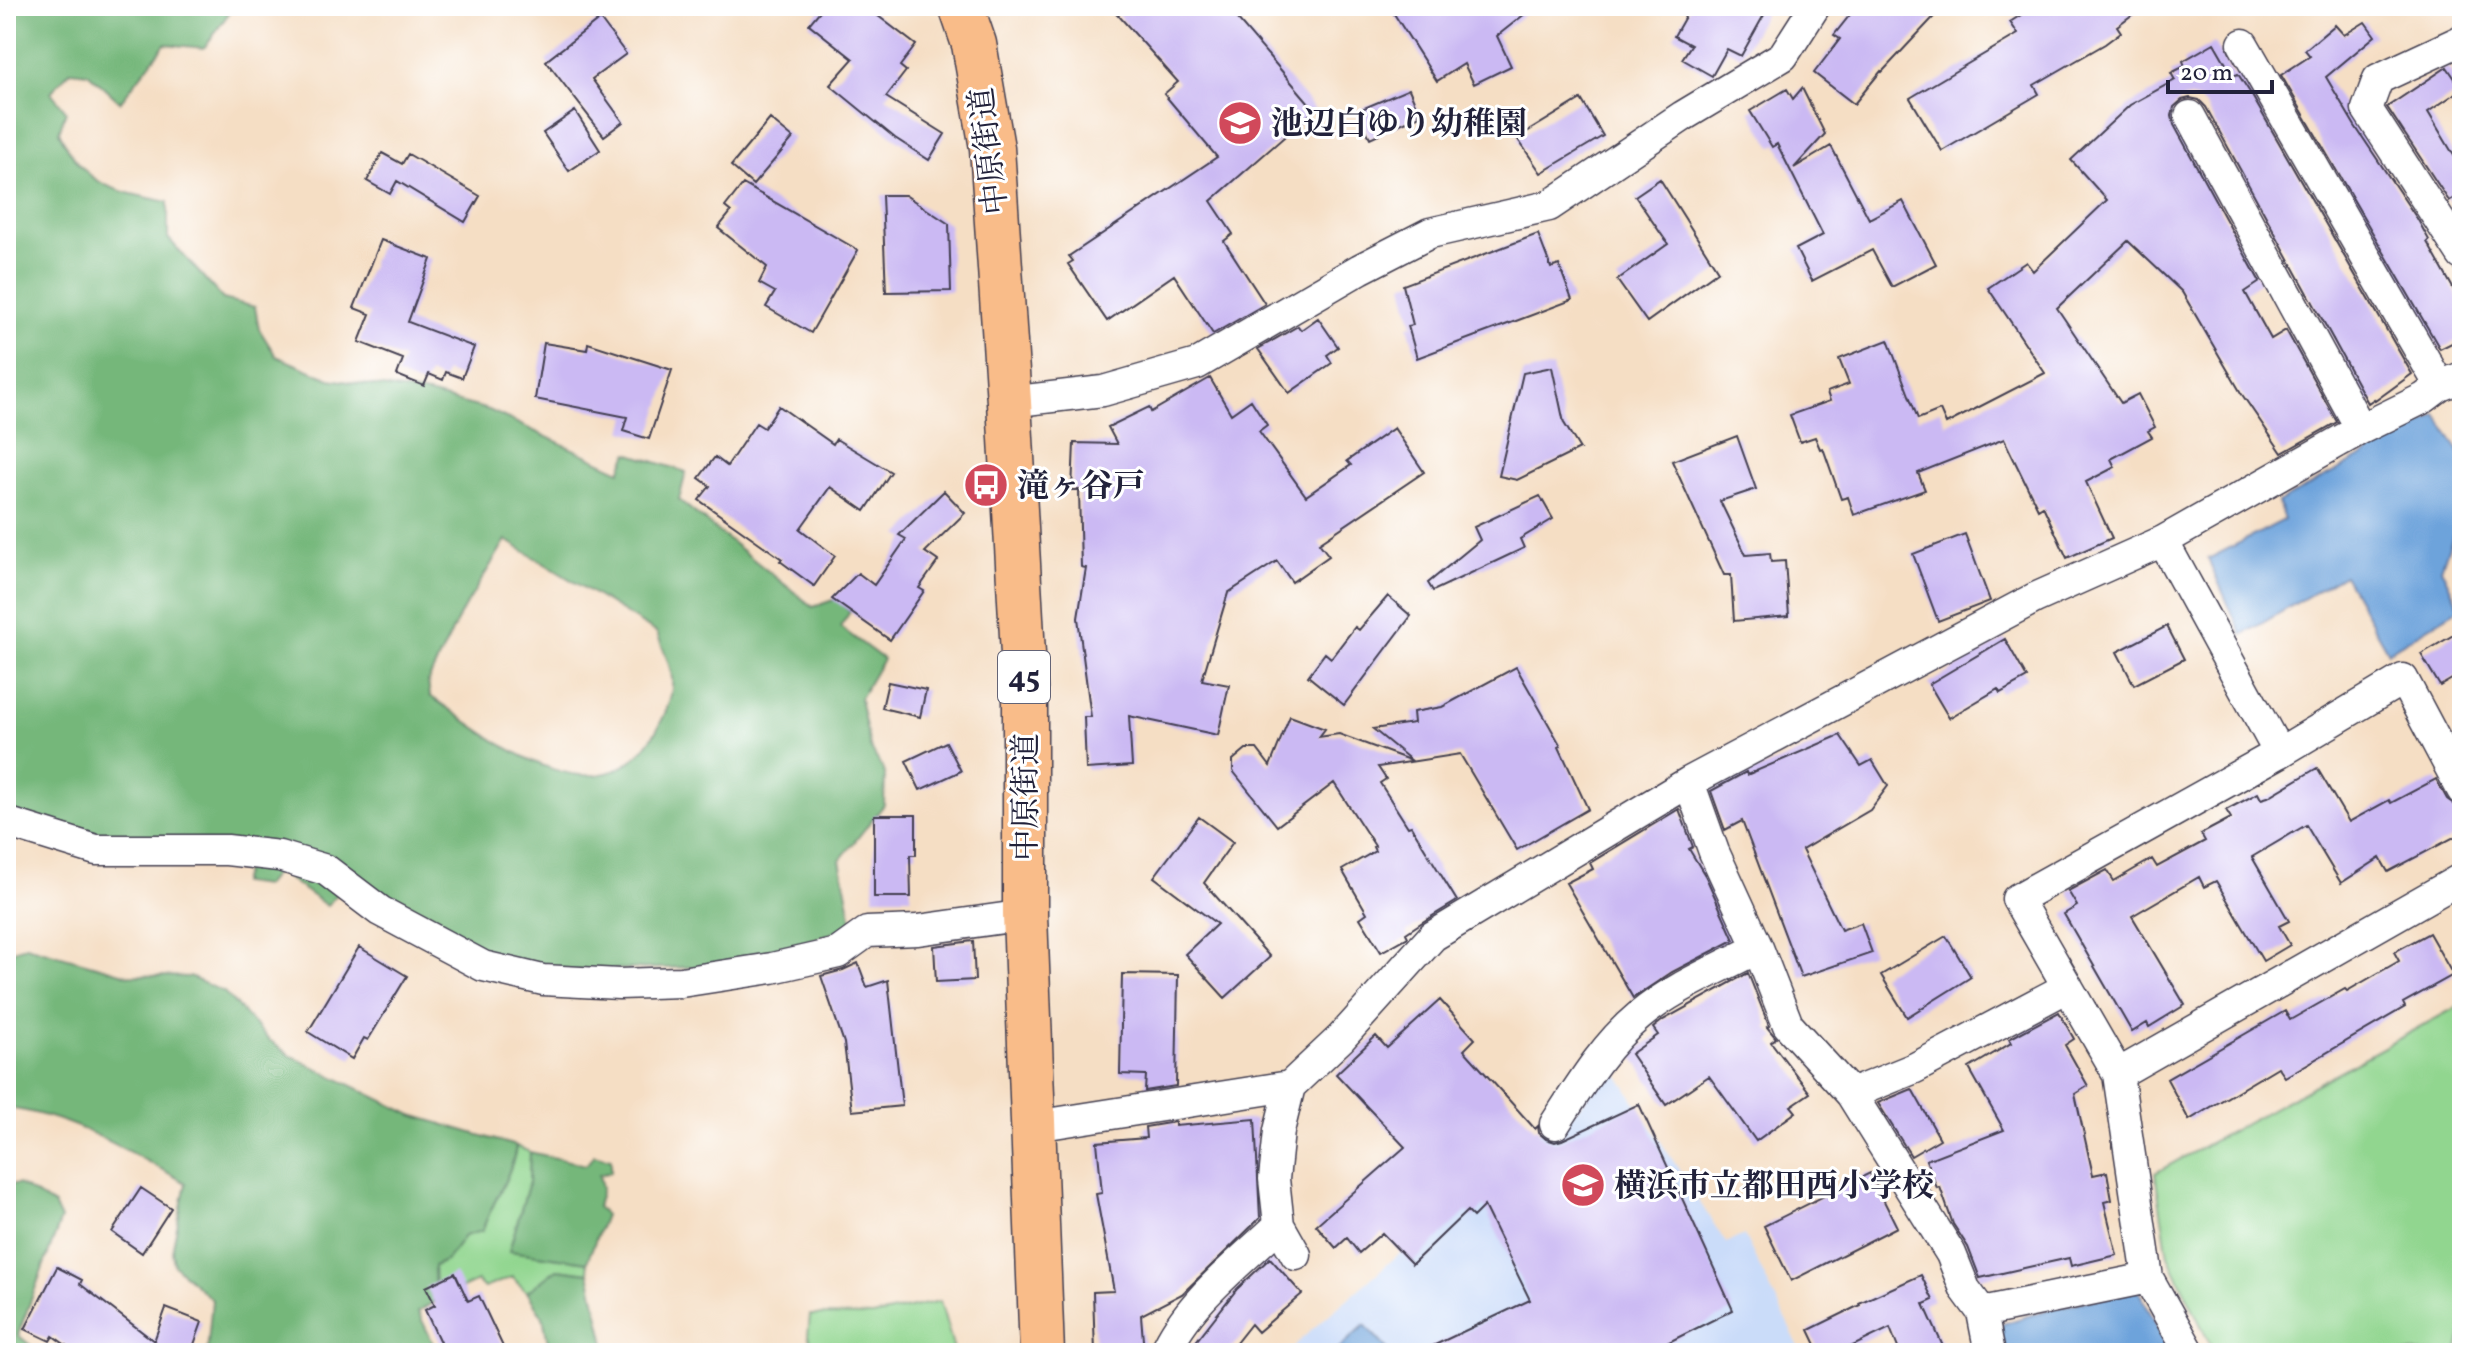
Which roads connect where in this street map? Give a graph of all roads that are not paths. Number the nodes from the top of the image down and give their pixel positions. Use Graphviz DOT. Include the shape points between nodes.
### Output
graph roads {
  1 [pos="961,6"];
  2 [pos="1815,6"];
  3 [pos="2462,40"];
  4 [pos="2243,44"];
  5 [pos="2190,116"];
  6 [pos="2462,255"];
  7 [pos="2451,381"];
  8 [pos="1009,402"];
  9 [pos="2361,429"];
  10 [pos="2163,541"];
  11 [pos="2279,753"];
  12 [pos="1689,782"];
  13 [pos="2462,790"];
  14 [pos="6,822"];
  15 [pos="2462,878"];
  16 [pos="1025,915"];
  17 [pos="1758,948"];
  18 [pos="2068,987"];
  19 [pos="2118,1074"];
  20 [pos="1290,1086"];
  21 [pos="1851,1094"];
  22 [pos="1555,1124"];
  23 [pos="1035,1126"];
  24 [pos="1279,1225"];
  25 [pos="1296,1255"];
  26 [pos="2148,1278"];
  27 [pos="1982,1312"];
  28 [pos="1042,1353"];
  29 [pos="1165,1353"];
  30 [pos="1990,1353"];
  31 [pos="2190,1353"];
  1 -- 8 [label="main road, 中原街道 / 45" via="974,44 992,148"];
  2 -- 8 [label="street" via="1783,56 1549,206 1430,233 1197,364 1103,391"];
  3 -- 6 [label="street" via="2378,79 2367,109"];
  4 -- 7 [label="street"];
  5 -- 9 [label="street"];
  7 -- 9 [label="street"];
  8 -- 16 [label="main road, 中原街道 / 45" via="1025,690"];
  9 -- 10 [label="street"];
  10 -- 11 [label="street"];
  10 -- 12 [label="street" via="2035,598"];
  11 -- 13 [label="street" via="2403,679"];
  11 -- 18 [label="street" via="2017,899"];
  12 -- 17 [label="street"];
  12 -- 20 [label="street" via="1433,936"];
  14 -- 16 [label="street" via="96,850 227,850 279,856 326,870 380,911 483,966 543,980 681,982 838,953 867,932"];
  15 -- 19 [label="street"];
  16 -- 23 [label="main road, 中原街道 / 45"];
  17 -- 21 [label="street" via="1788,1025"];
  17 -- 22 [label="street" via="1639,1016 1581,1084"];
  18 -- 19 [label="street"];
  18 -- 21 [label="street" via="1915,1068"];
  19 -- 26 [label="street"];
  20 -- 23 [label="street"];
  20 -- 24 [label="street" via="1274,1179"];
  21 -- 27 [label="street"];
  23 -- 28 [label="main road, 中原街道 / 45"];
  24 -- 25 [label="street"];
  24 -- 29 [label="street" via="1196,1307"];
  26 -- 27 [label="street"];
  26 -- 31 [label="street"];
  27 -- 30 [label="street"];
}
